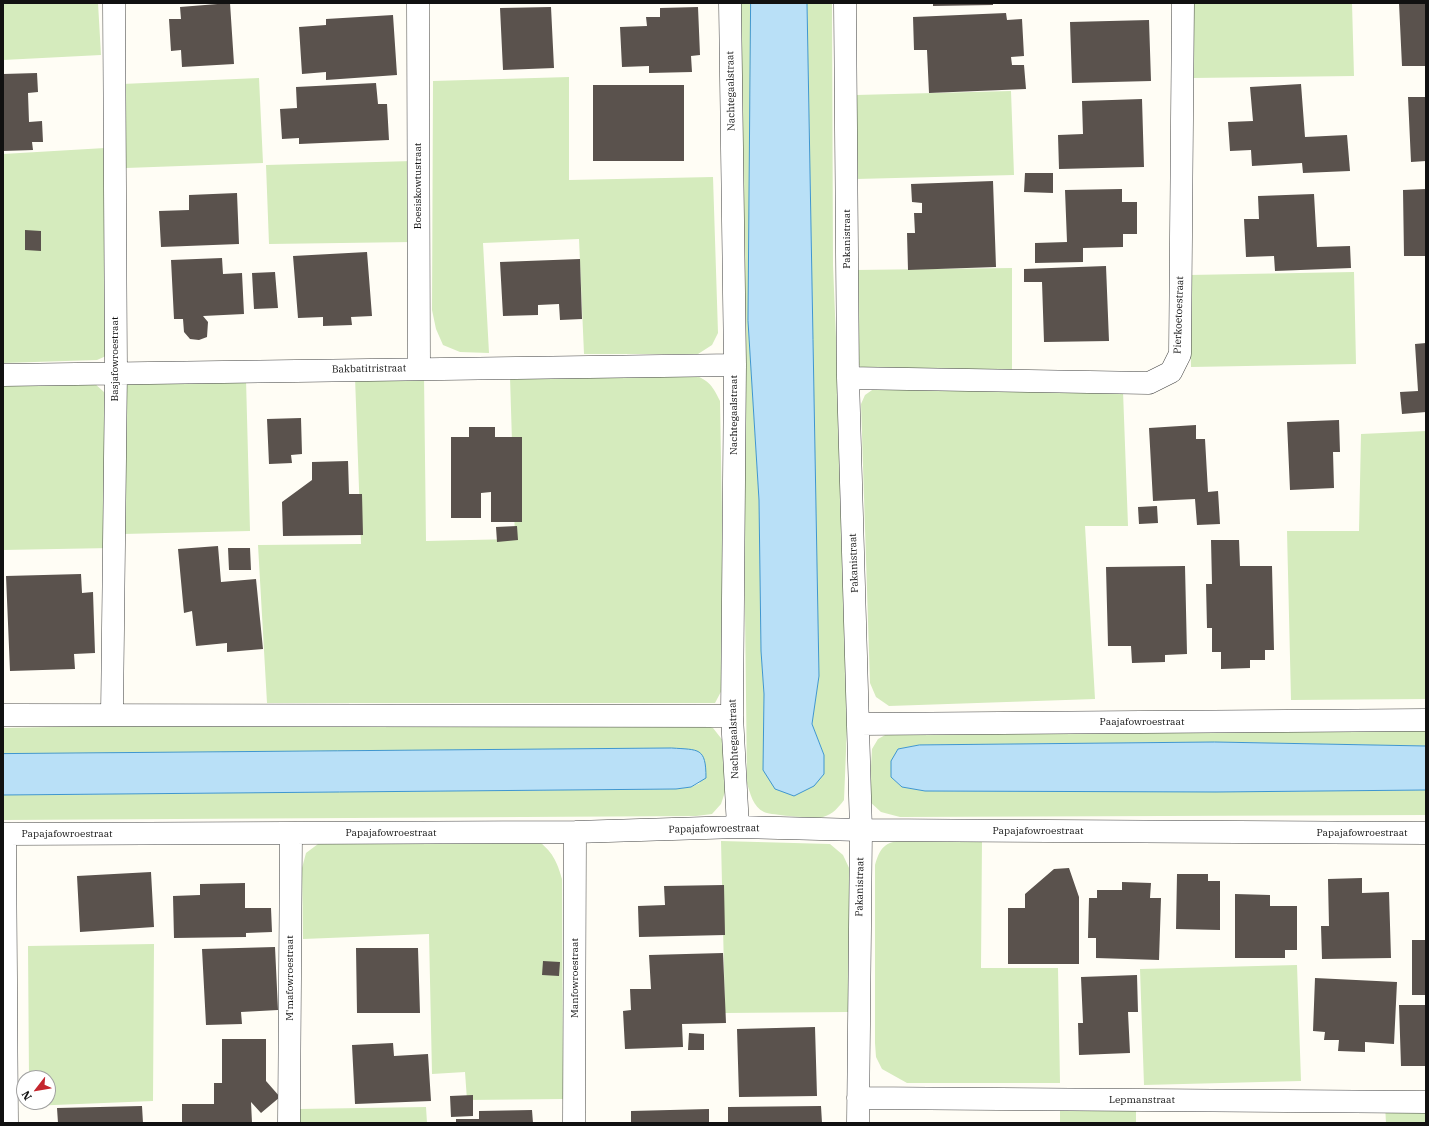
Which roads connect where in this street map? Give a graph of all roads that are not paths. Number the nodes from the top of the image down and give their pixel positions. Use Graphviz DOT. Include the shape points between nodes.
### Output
graph roads {
  1 [pos="114,3"];
  2 [pos="418,3"];
  3 [pos="730,3"];
  4 [pos="845,3"];
  5 [pos="1183,3"];
  6 [pos="734,365"];
  7 [pos="419,369"];
  8 [pos="116,373"];
  9 [pos="3,375"];
  10 [pos="848,378"];
  11 [pos="3,714"];
  12 [pos="112,714"];
  13 [pos="732,716"];
  14 [pos="1426,720"];
  15 [pos="859,724"];
  16 [pos="738,827"];
  17 [pos="861,830"];
  18 [pos="575,832"];
  19 [pos="1426,833"];
  20 [pos="4,834"];
  21 [pos="291,834"];
  22 [pos="858,1098"];
  23 [pos="1426,1102"];
  24 [pos="7,1123"];
  25 [pos="289,1123"];
  26 [pos="574,1123"];
  27 [pos="858,1123"];
  1 -- 8 [label="street, Basjafowroestraat"];
  2 -- 7 [label="street, Boesiskowtustraat"];
  3 -- 6 [label="street, Nachtegaalstraat"];
  4 -- 10 [label="street, Pakanistraat"];
  5 -- 10 [label="street, Pierkoetoestraat" via="1180,354 1171,372 1149,382"];
  6 -- 7 [label="street, Bakbatitristraat"];
  6 -- 13 [label="street, Nachtegaalstraat"];
  7 -- 8 [label="street, Bakbatitristraat"];
  8 -- 9 [label="street, Bakbatitristraat"];
  8 -- 12 [label="street, Basjafowroestraat"];
  10 -- 15 [label="street, Pakanistraat"];
  11 -- 12 [label="street"];
  12 -- 13 [label="street"];
  13 -- 16 [label="street, Nachtegaalstraat"];
  14 -- 15 [label="street, Paajafowroestraat"];
  15 -- 17 [label="street, Pakanistraat"];
  16 -- 17 [label="street, Papajafowroestraat"];
  16 -- 18 [label="street, Papajafowroestraat"];
  17 -- 19 [label="street, Papajafowroestraat"];
  17 -- 22 [label="street, Pakanistraat"];
  18 -- 21 [label="street, Papajafowroestraat"];
  18 -- 26 [label="street, Manfowroestraat"];
  20 -- 21 [label="street, Papajafowroestraat"];
  20 -- 24 [label="street"];
  21 -- 25 [label="street, M'mafowroestraat"];
  22 -- 23 [label="street, Lepmanstraat"];
  22 -- 27 [label="street, Pakanistraat"];
}
